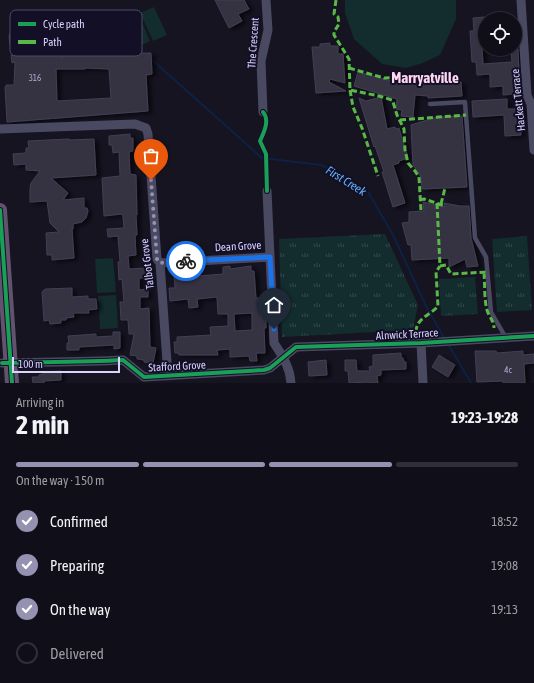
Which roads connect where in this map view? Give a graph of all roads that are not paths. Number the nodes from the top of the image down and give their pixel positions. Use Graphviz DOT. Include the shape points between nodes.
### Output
graph roads {
  1 [pos="266,0"];
  2 [pos="521,0"];
  3 [pos="430,104"];
  4 [pos="263,112"];
  5 [pos="0,129"];
  6 [pos="534,150"];
  7 [pos="267,191"];
  8 [pos="0,210"];
  9 [pos="270,257"];
  10 [pos="160,263"];
  11 [pos="4,308"];
  12 [pos="534,336"];
  13 [pos="0,337"];
  14 [pos="506,338"];
  15 [pos="421,343"];
  16 [pos="283,356"];
  17 [pos="6,363"];
  18 [pos="168,376"];
  19 [pos="3,383"];
  20 [pos="12,383"];
  21 [pos="291,383"];
  22 [pos="423,383"];
  1 -- 4 [label="street, The Crescent" via="268,30 261,61"];
  2 -- 6 [label="street, Hackett Terrace" via="527,94 531,104"];
  3 -- 14 [label="lane" via="465,102 475,238 486,257 491,312"];
  5 -- 10 [label="street, Talbot Grove" via="135,124 146,128 157,259"];
  7 -- 9 [label="street, Dean Grove"];
  8 -- 11 [label="highway"];
  9 -- 10 [label="street, Dean Grove"];
  9 -- 16 [label="street, Dean Grove" via="274,343"];
  10 -- 18 [label="street, Talbot Grove"];
  11 -- 17 [label="highway"];
  12 -- 14 [label="street, Alnwick Terrace"];
  13 -- 17 [label="highway"];
  14 -- 15 [label="street, Alnwick Terrace"];
  15 -- 16 [label="street, Alnwick Terrace" via="296,347"];
  15 -- 22 [label="street"];
  16 -- 18 [label="street, Stafford Grove" via="264,370"];
  16 -- 21 [label="street, Dean Grove" via="291,372"];
  17 -- 18 [label="street, Stafford Grove" via="123,360 144,377"];
  17 -- 19 [label="highway"];
  17 -- 20 [label="highway"];
}
